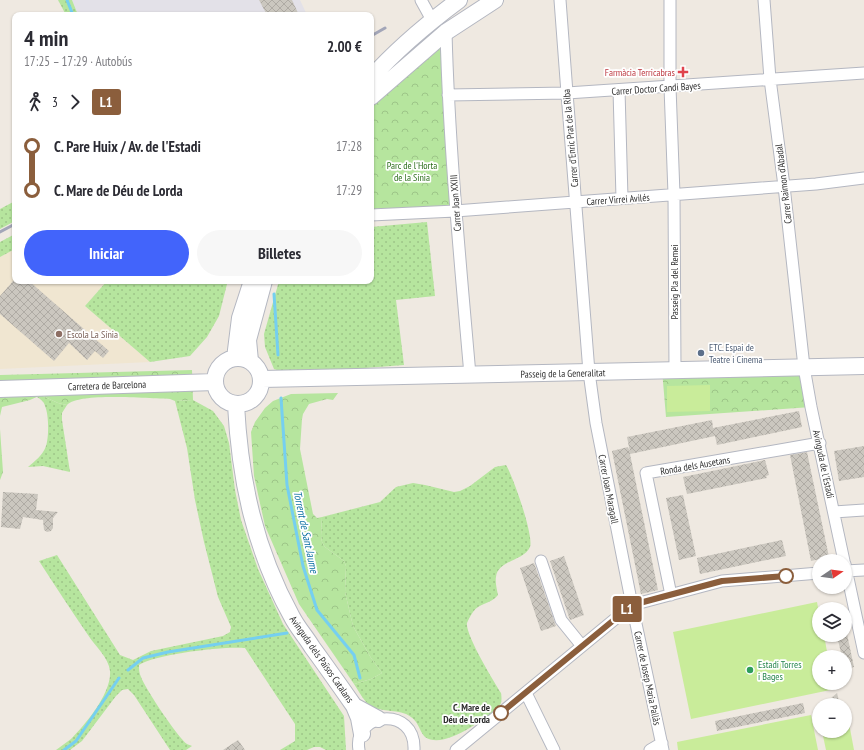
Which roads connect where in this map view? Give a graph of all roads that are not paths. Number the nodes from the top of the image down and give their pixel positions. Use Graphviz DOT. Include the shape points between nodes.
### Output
graph roads {
  1 [pos="421,0"];
  2 [pos="459,0"];
  3 [pos="495,0"];
  4 [pos="560,0"];
  5 [pos="670,0"];
  6 [pos="764,0"];
  7 [pos="432,20"];
  8 [pos="446,32"];
  9 [pos="864,73"];
  10 [pos="374,75"];
  11 [pos="770,80"];
  12 [pos="670,87"];
  13 [pos="619,90"];
  14 [pos="566,93"];
  15 [pos="374,94"];
  16 [pos="448,95"];
  17 [pos="864,178"];
  18 [pos="784,186"];
  19 [pos="674,194"];
  20 [pos="622,198"];
  21 [pos="576,202"];
  22 [pos="455,211"];
  23 [pos="374,215"];
  24 [pos="251,284"];
  25 [pos="263,284"];
  26 [pos="242,359"];
  27 [pos="864,366"];
  28 [pos="804,367"];
  29 [pos="674,370"];
  30 [pos="589,372"];
  31 [pos="470,375"];
  32 [pos="262,380"];
  33 [pos="215,382"];
  34 [pos="0,388"];
  35 [pos="236,405"];
  36 [pos="820,443"];
  37 [pos="864,510"];
  38 [pos="834,512"];
  39 [pos="842,554"];
  40 [pos="541,561"];
  41 [pos="852,568"];
  42 [pos="864,570"];
  43 [pos="812,574"];
  44 [pos="851,594"];
  45 [pos="672,595"];
  46 [pos="632,605"];
  47 [pos="582,646"];
  48 [pos="864,653"];
  49 [pos="526,693"];
  50 [pos="354,706"];
  51 [pos="378,720"];
  52 [pos="362,734"];
  53 [pos="663,746"];
  54 [pos="360,750"];
  55 [pos="414,750"];
  56 [pos="456,750"];
  57 [pos="554,750"];
  58 [pos="650,750"];
  1 -- 7 [label="street"];
  2 -- 7 [label="street"];
  3 -- 8 [label="street"];
  4 -- 14 [label="street, Carrer d'Enric Prat de la Riba"];
  5 -- 12 [label="street, Passeig Pla del Remei"];
  6 -- 11 [label="street, Carrer Raimon d'Abadal"];
  7 -- 10 [label="street"];
  8 -- 15 [label="street"];
  8 -- 16 [label="street, Carrer Joan XXIII"];
  9 -- 11 [label="street, Carrer Doctor Candi Bayes"];
  11 -- 12 [label="street, Carrer Doctor Candi Bayes"];
  11 -- 18 [label="street, Carrer Raimon d'Abadal"];
  12 -- 13 [label="street, Carrer Doctor Candi Bayes"];
  12 -- 19 [label="street, Passeig Pla del Remei"];
  13 -- 14 [label="street, Carrer Doctor Candi Bayes"];
  13 -- 20 [label="street"];
  14 -- 16 [label="street, Carrer Doctor Candi Bayes"];
  14 -- 21 [label="street, Carrer d'Enric Prat de la Riba"];
  16 -- 22 [label="street, Carrer Joan XXIII"];
  17 -- 18 [label="street, Carrer Virrei Avilés"];
  18 -- 19 [label="street, Carrer Virrei Avilés"];
  18 -- 28 [label="street, Carrer Raimon d'Abadal"];
  19 -- 20 [label="street, Carrer Virrei Avilés"];
  19 -- 29 [label="street, Passeig Pla del Remei"];
  20 -- 21 [label="street, Carrer Virrei Avilés"];
  21 -- 22 [label="street, Carrer Virrei Avilés"];
  21 -- 30 [label="street, Carrer d'Enric Prat de la Riba"];
  22 -- 23 [label="street, Carrer Virrei Avilés"];
  22 -- 31 [label="street, Carrer Joan XXIII"];
  24 -- 26 [label="street" via="240,318"];
  25 -- 26 [label="street"];
  26 -- 32 [label="street" via="256,366"];
  26 -- 33 [label="street" via="228,360 218,369"];
  27 -- 28 [label="street, Passeig de la Generalitat"];
  28 -- 29 [label="street, Passeig de la Generalitat"];
  28 -- 36 [label="street, Avinguda de l'Estadi"];
  29 -- 30 [label="street, Passeig de la Generalitat"];
  30 -- 31 [label="street, Passeig de la Generalitat"];
  30 -- 46 [label="street, Carrer Joan Maragall" via="596,423"];
  31 -- 32 [label="street, Passeig de la Generalitat"];
  32 -- 35 [label="street" via="261,388 252,401"];
  33 -- 34 [label="street, Carretera de Barcelona"];
  33 -- 35 [label="street" via="224,400"];
  35 -- 50 [label="street, Avinguda dels Països Catalans" via="247,497 261,550 292,618"];
  36 -- 38 [label="street, Avinguda de l'Estadi"];
  36 -- 45 [label="street, Ronda dels Ausetans" via="646,473"];
  37 -- 38 [label="street"];
  38 -- 39 [label="street, Avinguda de l'Estadi"];
  40 -- 47 [label="street" via="561,620"];
  41 -- 42 [label="street"];
  43 -- 45 [label="street" via="722,581"];
  44 -- 48 [label="street, Avinguda de l'Estadi"];
  45 -- 46 [label="street"];
  46 -- 47 [label="street"];
  46 -- 53 [label="street, Carrer de Josep Maria Pallàs"];
  47 -- 49 [label="street"];
  49 -- 56 [label="street"];
  49 -- 57 [label="street"];
  50 -- 51 [label="street, Avinguda dels Països Catalans"];
  50 -- 52 [label="street, Avinguda dels Països Catalans"];
  51 -- 52 [label="street" via="371,723"];
  51 -- 55 [label="street" via="391,719 404,724 410,731"];
  52 -- 54 [label="street"];
  53 -- 58 [label="street"];
}
